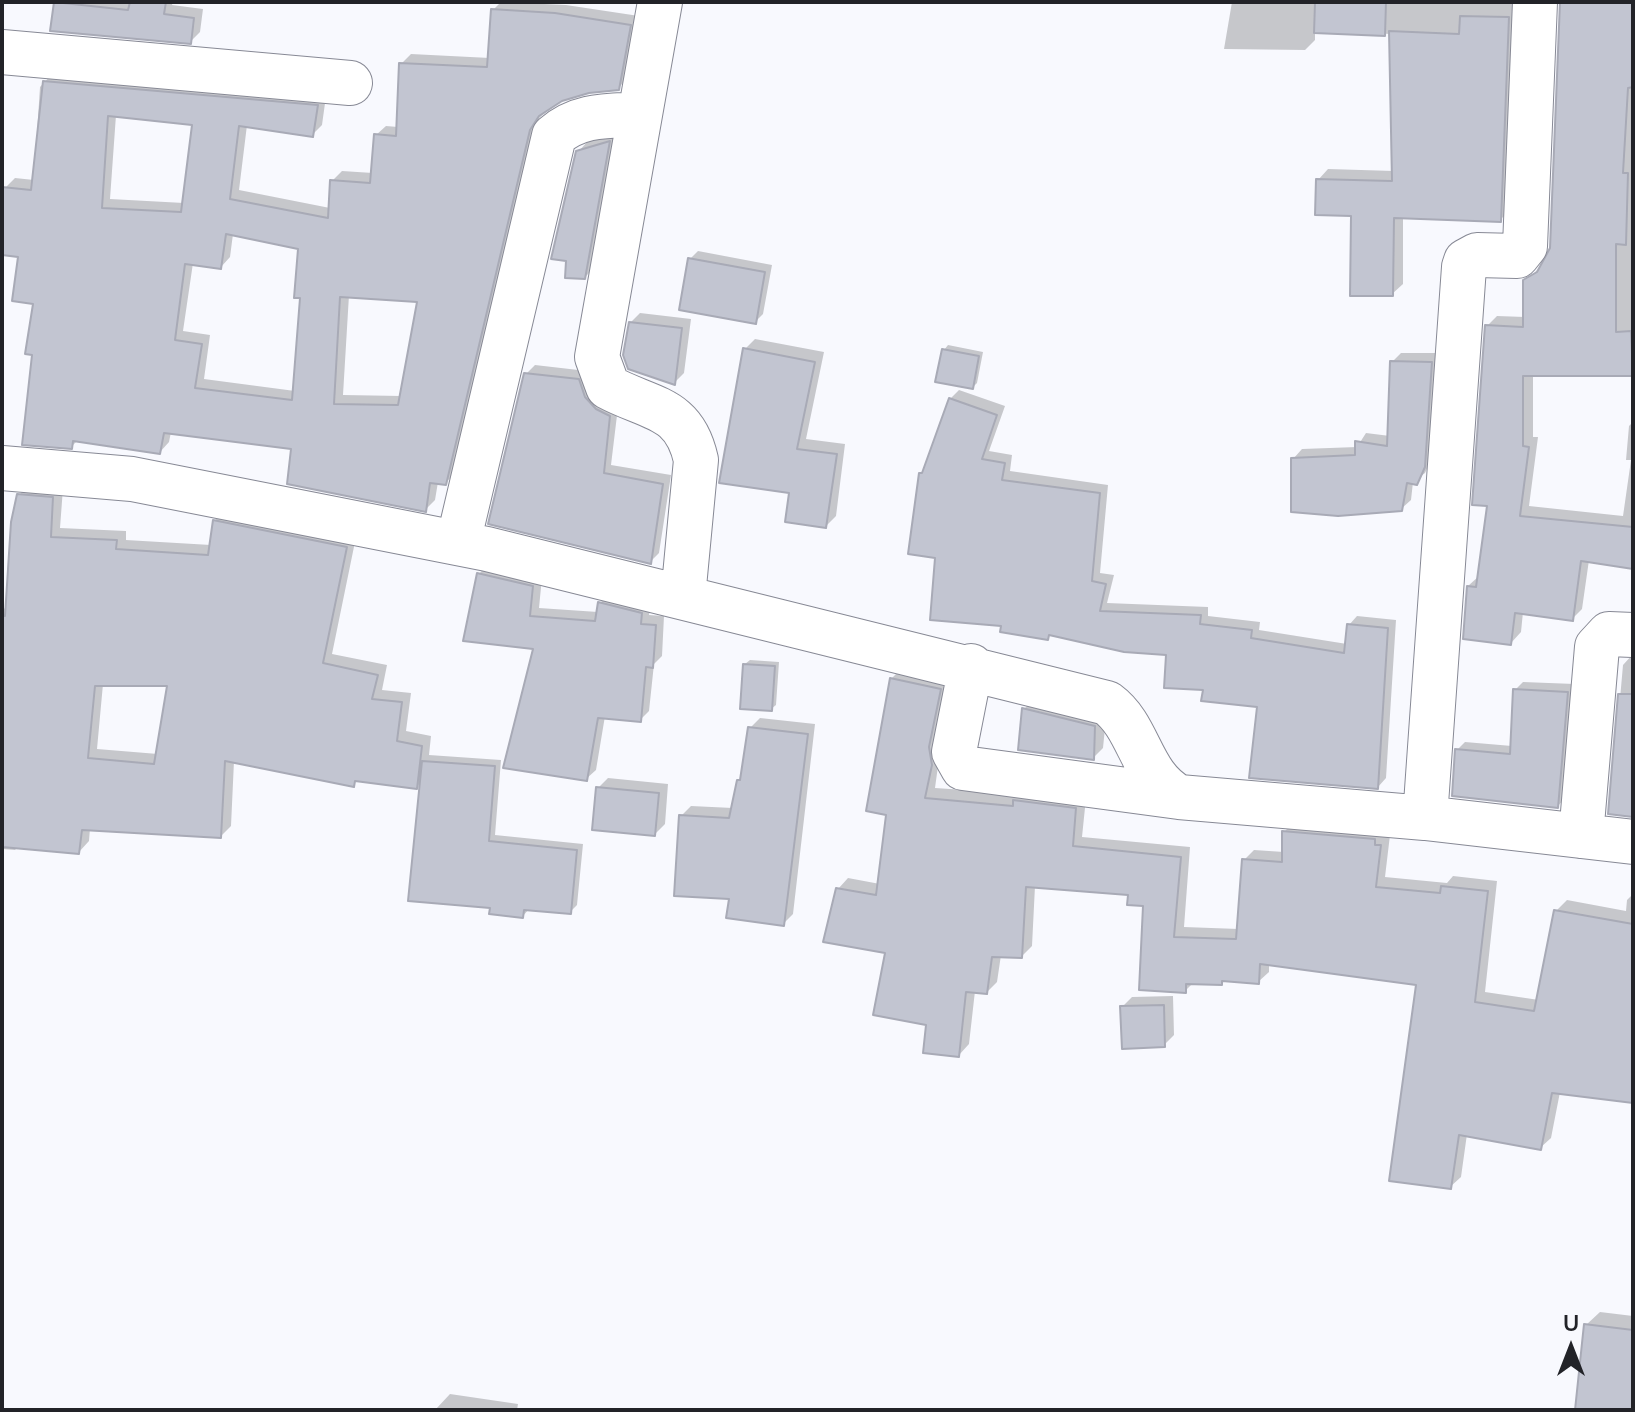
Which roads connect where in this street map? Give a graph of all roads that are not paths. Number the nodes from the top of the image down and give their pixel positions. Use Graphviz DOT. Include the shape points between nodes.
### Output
graph roads {
  1 [pos="660,2"];
  2 [pos="1535,2"];
  3 [pos="2,52"];
  4 [pos="350,83"];
  5 [pos="640,114"];
  6 [pos="2,468"];
  7 [pos="458,543"];
  8 [pos="683,597"];
  9 [pos="1633,635"];
  10 [pos="971,666"];
  11 [pos="1179,797"];
  12 [pos="1425,818"];
  13 [pos="1581,836"];
  14 [pos="1633,842"];
  1 -- 5 [label="street"];
  2 -- 12 [label="street" via="1525,246 1517,256 1477,255 1464,267"];
  3 -- 4 [label="street"];
  5 -- 7 [label="street" via="588,118 569,123 554,136"];
  5 -- 8 [label="street" via="597,357 608,387 664,411 682,424 692,442 696,460"];
  6 -- 7 [label="street" via="132,479"];
  7 -- 8 [label="street"];
  8 -- 10 [label="street"];
  9 -- 13 [label="street" via="1609,634 1597,647"];
  10 -- 11 [label="street" via="1107,703 1118,711 1154,777"];
  10 -- 11 [label="street" via="954,752 963,768"];
  11 -- 12 [label="street"];
  12 -- 13 [label="street"];
  13 -- 14 [label="street"];
}
